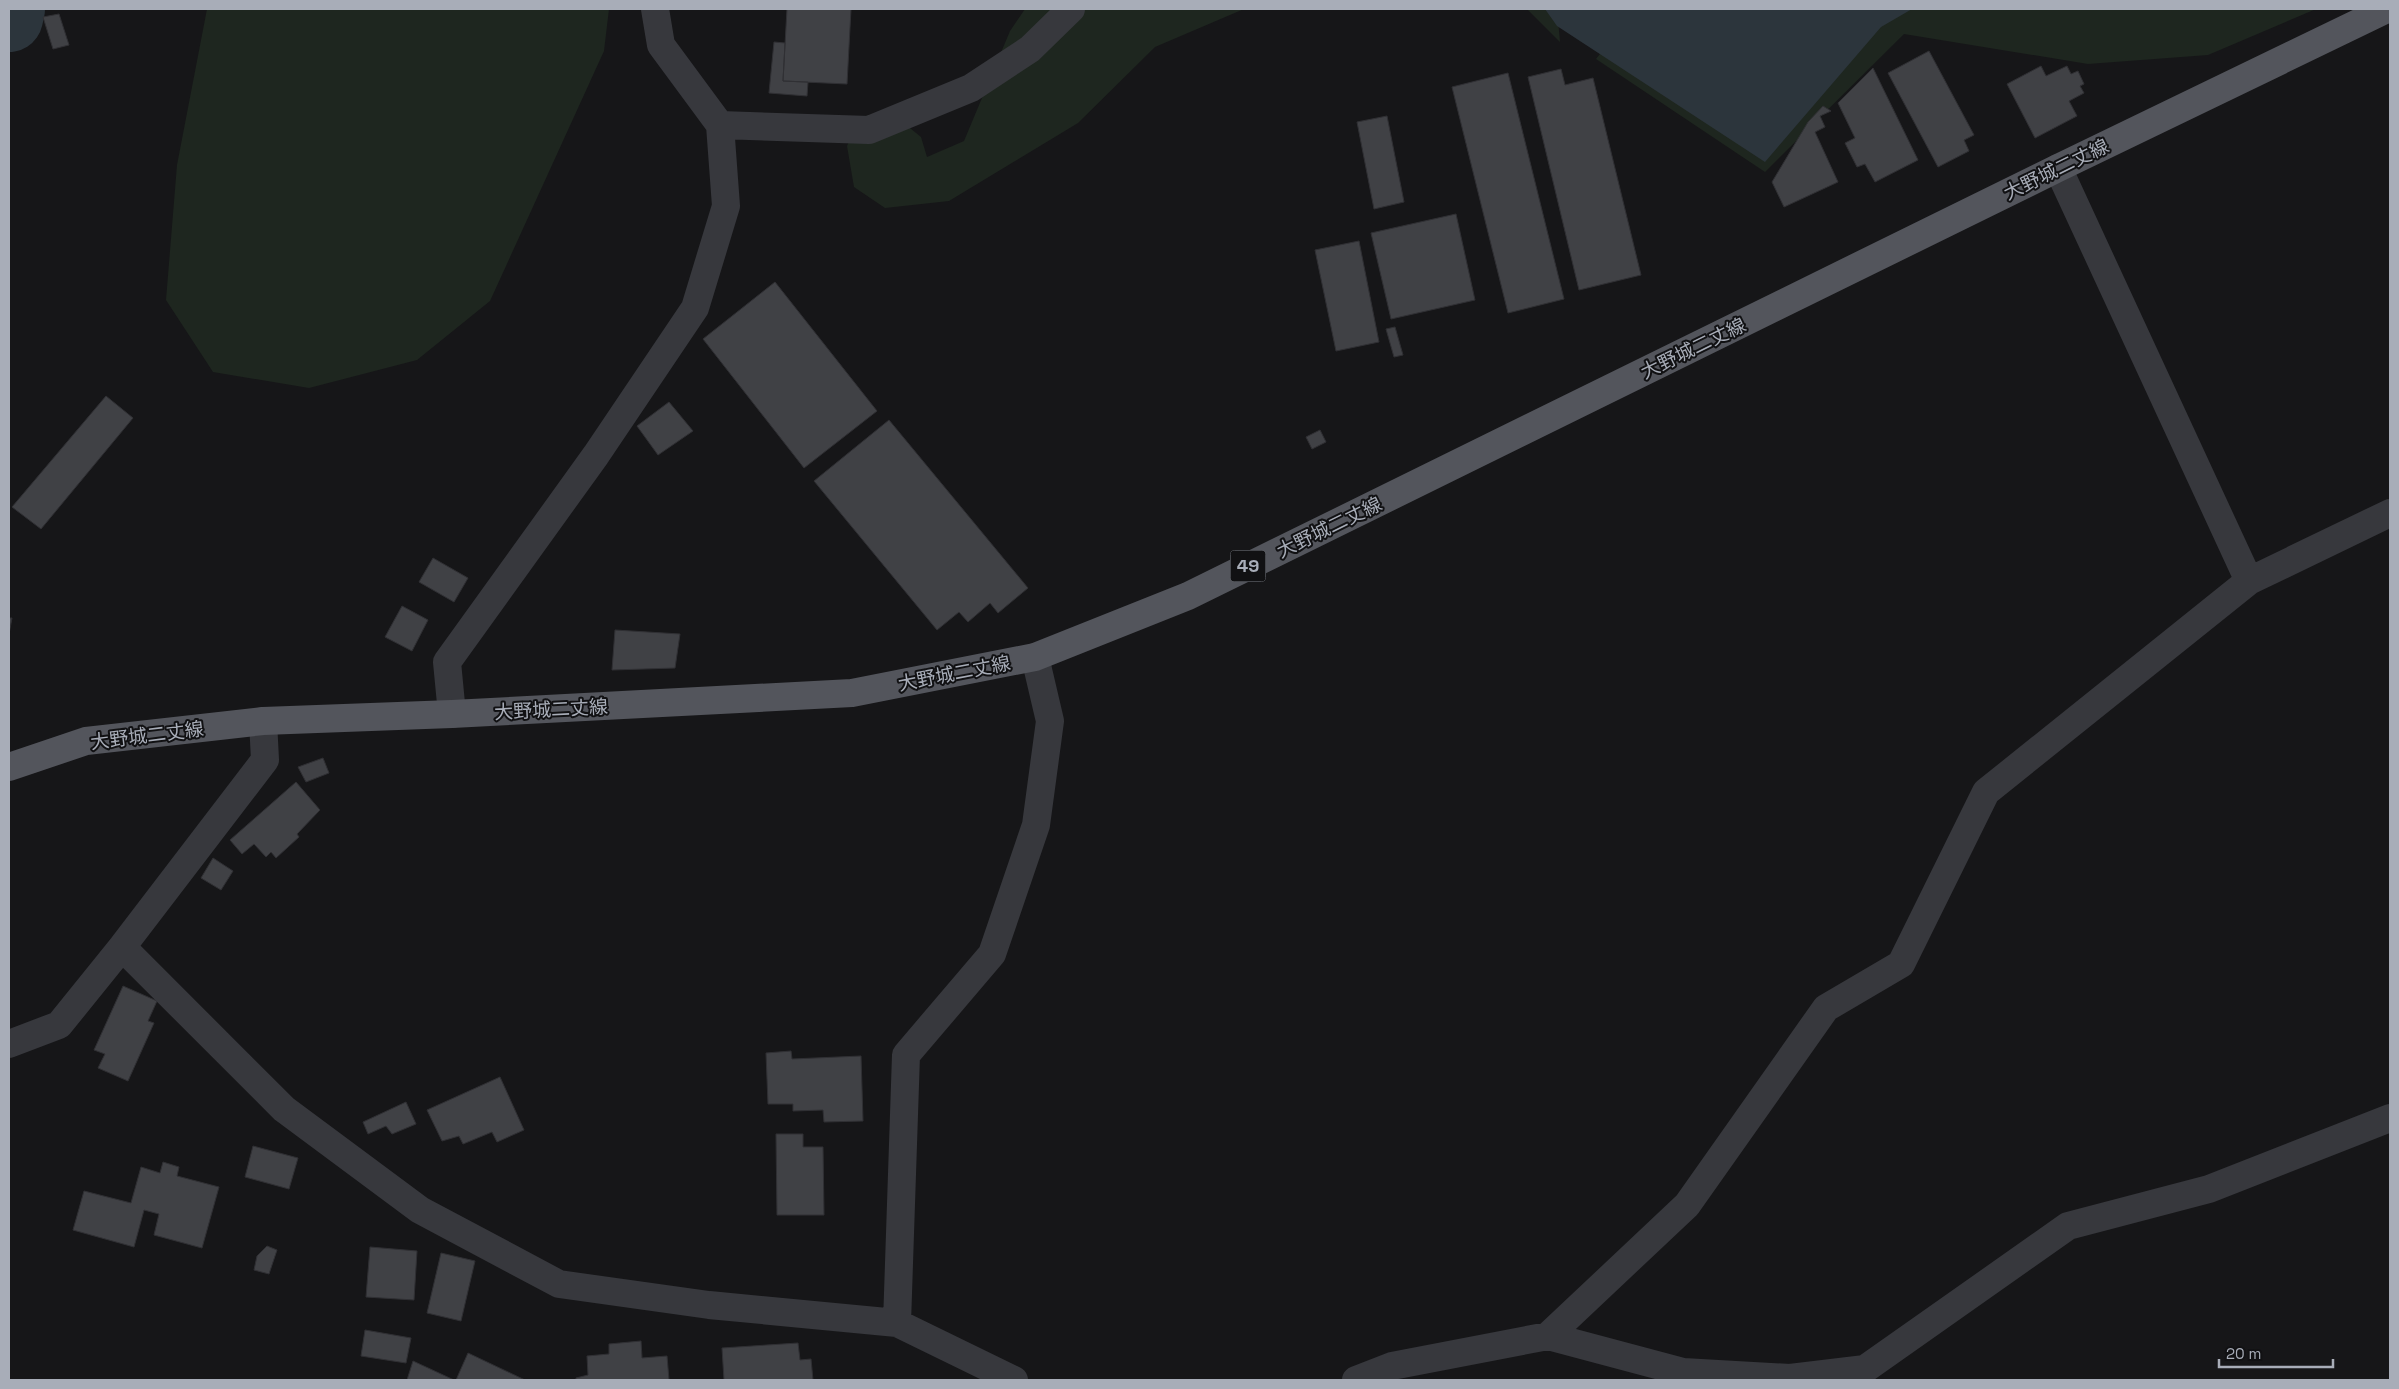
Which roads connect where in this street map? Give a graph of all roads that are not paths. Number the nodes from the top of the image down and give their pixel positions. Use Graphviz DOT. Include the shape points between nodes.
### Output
graph roads {
  1 [pos="655,9"];
  2 [pos="1071,9"];
  3 [pos="2387,9"];
  4 [pos="2349,19"];
  5 [pos="720,125"];
  6 [pos="2058,168"];
  7 [pos="2390,513"];
  8 [pos="2249,581"];
  9 [pos="1035,657"];
  10 [pos="452,714"];
  11 [pos="263,721"];
  12 [pos="9,767"];
  13 [pos="122,947"];
  14 [pos="9,1044"];
  15 [pos="2390,1118"];
  16 [pos="897,1323"];
  17 [pos="1548,1336"];
  18 [pos="1014,1380"];
  19 [pos="1356,1380"];
  1 -- 5 [label="street" via="661,45"];
  2 -- 5 [label="street" via="1030,49 971,88 869,130"];
  3 -- 4 [label="main road, 大野城二丈線 / 49"];
  4 -- 6 [label="main road, 大野城二丈線 / 49"];
  5 -- 10 [label="street" via="726,206 695,308 596,455 447,662"];
  6 -- 8 [label="street"];
  6 -- 9 [label="main road, 大野城二丈線 / 49" via="1188,596"];
  7 -- 8 [label="street"];
  8 -- 17 [label="street" via="1986,792 1901,964 1826,1008 1687,1204"];
  9 -- 10 [label="main road, 大野城二丈線 / 49" via="852,692"];
  9 -- 16 [label="street" via="1050,721 1036,825 992,954 906,1055"];
  10 -- 11 [label="main road, 大野城二丈線 / 49"];
  11 -- 12 [label="main road, 大野城二丈線 / 49" via="86,742"];
  11 -- 13 [label="street" via="265,760"];
  13 -- 14 [label="street" via="59,1025"];
  13 -- 16 [label="street" via="284,1109 420,1210 559,1284 709,1305"];
  15 -- 17 [label="street" via="2209,1190 2068,1226 1865,1369 1790,1378 1683,1372"];
  16 -- 18 [label="street"];
  17 -- 19 [label="street" via="1392,1366"];
}
